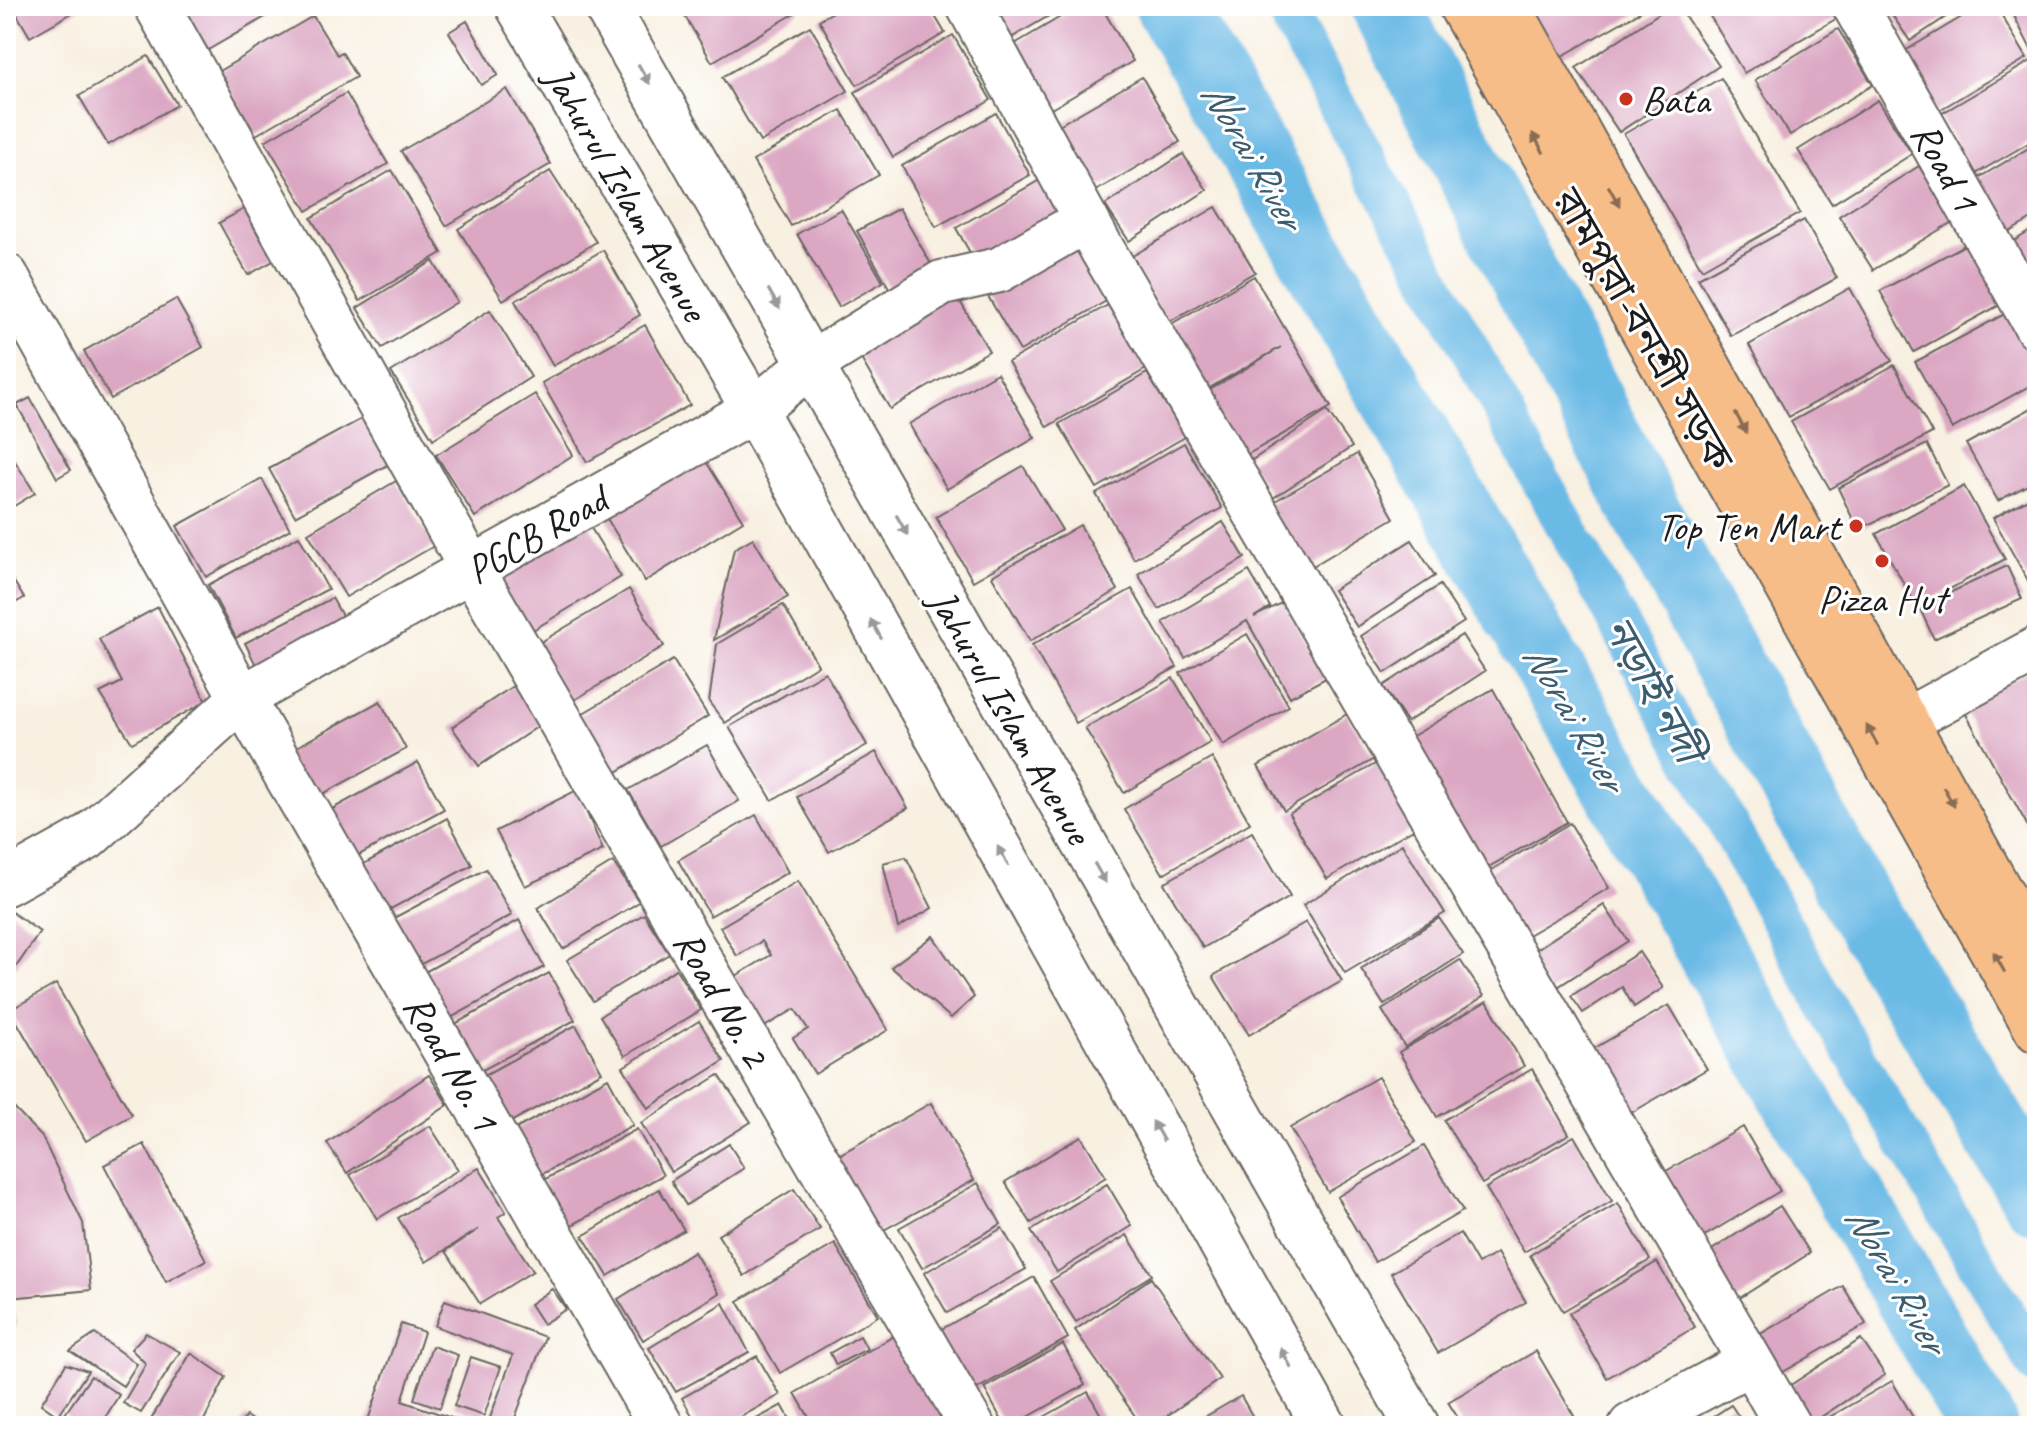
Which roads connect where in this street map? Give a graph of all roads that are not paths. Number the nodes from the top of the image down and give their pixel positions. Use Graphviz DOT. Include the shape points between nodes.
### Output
graph roads {
  1 [pos="157,6"];
  2 [pos="518,6"];
  3 [pos="606,6"];
  4 [pos="969,6"];
  5 [pos="1461,6"];
  6 [pos="1508,6"];
  7 [pos="1855,6"];
  8 [pos="1086,220"];
  9 [pos="6,276"];
  10 [pos="2037,327"];
  11 [pos="811,364"];
  12 [pos="754,410"];
  13 [pos="473,571"];
  14 [pos="2037,649"];
  15 [pos="242,698"];
  16 [pos="1907,720"];
  17 [pos="6,883"];
  18 [pos="2037,958"];
  19 [pos="2037,1030"];
  20 [pos="1750,1362"];
  21 [pos="661,1426"];
  22 [pos="972,1426"];
  23 [pos="1324,1426"];
  24 [pos="1417,1426"];
  25 [pos="1631,1426"];
  26 [pos="1788,1426"];
  1 -- 13 [label="street, Road No. 2"];
  2 -- 12 [label="street, Jahurul Islam Avenue"];
  3 -- 11 [label="street, Jahurul Islam Avenue, one-way"];
  4 -- 8 [label="street"];
  19 -- 5 [label="main road, রামপুরা-বনশ্রী সড়ক, one-way"];
  6 -- 16 [label="main road, রামপুরা-বনশ্রী সড়ক, one-way"];
  7 -- 10 [label="street, Road 1"];
  8 -- 11 [label="street, PGCB Road" via="999,270 942,283"];
  8 -- 20 [label="street"];
  9 -- 15 [label="street, Road No. 1"];
  11 -- 12 [label="street, PGCB Road"];
  11 -- 24 [label="street, Jahurul Islam Avenue, one-way"];
  12 -- 13 [label="street, PGCB Road"];
  23 -- 12 [label="street, Jahurul Islam Avenue, one-way"];
  13 -- 15 [label="street, PGCB Road"];
  13 -- 22 [label="street, Road No. 2"];
  14 -- 16 [label="street"];
  15 -- 17 [label="street, PGCB Road" via="87,838"];
  15 -- 21 [label="street, Road No. 1"];
  16 -- 18 [label="main road, রামপুরা-বনশ্রী সড়ক, one-way"];
  20 -- 25 [label="street"];
  20 -- 26 [label="street"];
}
